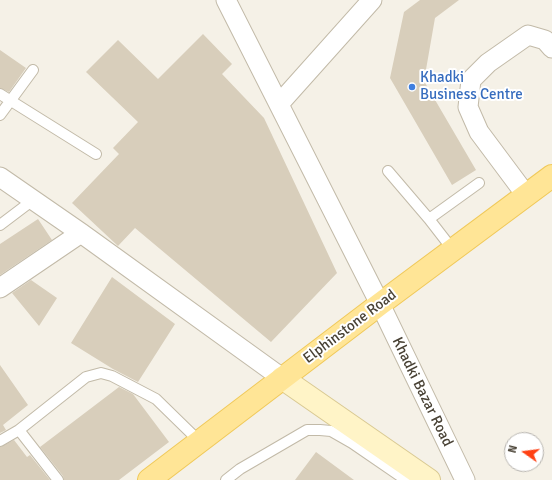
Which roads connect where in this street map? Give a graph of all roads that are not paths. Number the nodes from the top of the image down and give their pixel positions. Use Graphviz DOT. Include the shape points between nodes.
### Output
graph roads {
  1 [pos="226,0"];
  2 [pos="372,0"];
  3 [pos="552,48"];
  4 [pos="33,70"];
  5 [pos="0,94"];
  6 [pos="10,101"];
  7 [pos="279,104"];
  8 [pos="0,115"];
  9 [pos="96,154"];
  10 [pos="388,171"];
  11 [pos="0,177"];
  12 [pos="479,182"];
  13 [pos="551,182"];
  14 [pos="526,196"];
  15 [pos="34,200"];
  16 [pos="429,219"];
  17 [pos="0,225"];
  18 [pos="81,233"];
  19 [pos="453,250"];
  20 [pos="0,288"];
  21 [pos="380,304"];
  22 [pos="282,378"];
  23 [pos="19,430"];
  24 [pos="0,441"];
  25 [pos="199,441"];
  26 [pos="58,480"];
  27 [pos="149,480"];
  28 [pos="226,480"];
  29 [pos="406,480"];
  30 [pos="429,480"];
  31 [pos="465,480"];
  1 -- 7 [label="street, Khadki Bazar Road"];
  2 -- 7 [label="street"];
  3 -- 14 [label="street" via="545,40 528,35 488,63 471,80 468,107 479,132"];
  4 -- 6 [label="lane"];
  5 -- 6 [label="lane"];
  6 -- 8 [label="lane"];
  6 -- 9 [label="lane"];
  7 -- 21 [label="street, Khadki Bazar Road"];
  10 -- 16 [label="lane"];
  11 -- 15 [label="street"];
  12 -- 16 [label="lane"];
  13 -- 14 [label="main road, Elphinstone Road"];
  14 -- 19 [label="main road, Elphinstone Road"];
  15 -- 17 [label="lane"];
  15 -- 18 [label="street"];
  16 -- 19 [label="lane"];
  18 -- 20 [label="street"];
  18 -- 22 [label="street"];
  19 -- 21 [label="main road, Elphinstone Road"];
  21 -- 22 [label="main road, Elphinstone Road"];
  21 -- 31 [label="street, Khadki Bazar Road"];
  22 -- 25 [label="main road, Elphinstone Road"];
  22 -- 30 [label="main road"];
  23 -- 24 [label="lane"];
  23 -- 25 [label="lane" via="86,377 101,373 156,399"];
  23 -- 26 [label="lane"];
  25 -- 27 [label="main road, Elphinstone Road"];
  28 -- 29 [label="lane" via="307,430 320,430 331,431 352,443"];
}
